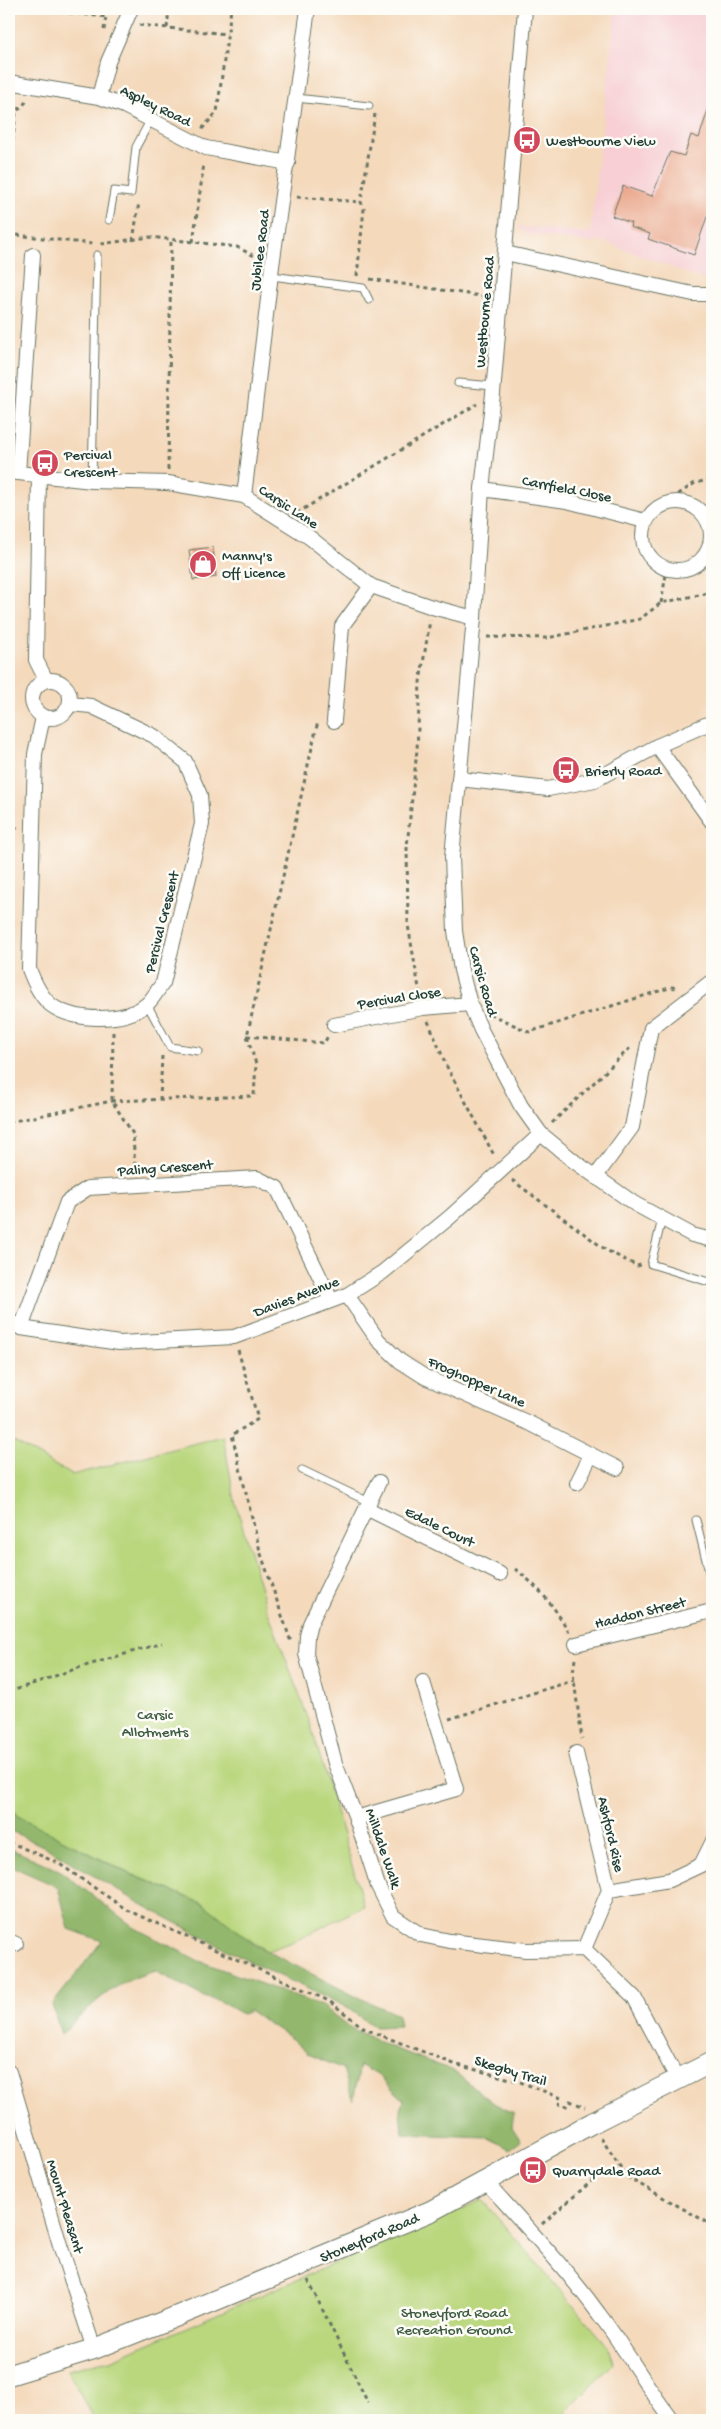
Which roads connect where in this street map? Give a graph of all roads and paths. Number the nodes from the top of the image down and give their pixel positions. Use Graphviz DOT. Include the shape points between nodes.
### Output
graph roads {
  1 [pos="37,9"];
  2 [pos="131,9"];
  3 [pos="169,9"];
  4 [pos="231,9"];
  5 [pos="308,9"];
  6 [pos="525,9"];
  7 [pos="106,17"];
  8 [pos="124,23"];
  9 [pos="167,28"];
  10 [pos="228,34"];
  11 [pos="9,82"];
  12 [pos="41,88"];
  13 [pos="98,97"];
  14 [pos="296,98"];
  15 [pos="369,106"];
  16 [pos="151,119"];
  17 [pos="192,140"];
  18 [pos="206,148"];
  19 [pos="288,163"];
  20 [pos="9,173"];
  21 [pos="131,193"];
  22 [pos="282,196"];
  23 [pos="361,202"];
  24 [pos="110,220"];
  25 [pos="9,234"];
  26 [pos="171,239"];
  27 [pos="132,241"];
  28 [pos="193,242"];
  29 [pos="505,253"];
  30 [pos="33,254"];
  31 [pos="98,255"];
  32 [pos="272,271"];
  33 [pos="357,276"];
  34 [pos="346,286"];
  35 [pos="712,294"];
  36 [pos="500,299"];
  37 [pos="369,300"];
  38 [pos="458,383"];
  39 [pos="493,390"];
  40 [pos="14,473"];
  41 [pos="39,476"];
  42 [pos="712,479"];
  43 [pos="92,481"];
  44 [pos="168,483"];
  45 [pos="482,489"];
  46 [pos="244,496"];
  47 [pos="665,503"];
  48 [pos="283,521"];
  49 [pos="646,521"];
  50 [pos="709,561"];
  51 [pos="667,569"];
  52 [pos="371,586"];
  53 [pos="712,592"];
  54 [pos="661,603"];
  55 [pos="474,618"];
  56 [pos="473,636"];
  57 [pos="46,680"];
  58 [pos="70,704"];
  59 [pos="44,717"];
  60 [pos="334,721"];
  61 [pos="712,722"];
  62 [pos="657,746"];
  63 [pos="459,779"];
  64 [pos="712,822"];
  65 [pos="712,982"];
  66 [pos="695,995"];
  67 [pos="147,1004"];
  68 [pos="470,1004"];
  69 [pos="113,1018"];
  70 [pos="334,1025"];
  71 [pos="651,1028"];
  72 [pos="164,1035"];
  73 [pos="246,1036"];
  74 [pos="198,1051"];
  75 [pos="160,1100"];
  76 [pos="112,1101"];
  77 [pos="9,1122"];
  78 [pos="541,1134"];
  79 [pos="596,1176"];
  80 [pos="136,1186"];
  81 [pos="662,1219"];
  82 [pos="712,1240"];
  83 [pos="712,1283"];
  84 [pos="347,1295"];
  85 [pos="331,1300"];
  86 [pos="15,1324"];
  87 [pos="234,1337"];
  88 [pos="591,1454"];
  89 [pos="617,1468"];
  90 [pos="302,1470"];
  91 [pos="379,1482"];
  92 [pos="576,1483"];
  93 [pos="368,1505"];
  94 [pos="696,1520"];
  95 [pos="500,1574"];
  96 [pos="712,1584"];
  97 [pos="712,1611"];
  98 [pos="162,1643"];
  99 [pos="576,1644"];
  100 [pos="306,1648"];
  101 [pos="574,1680"];
  102 [pos="423,1682"];
  103 [pos="9,1692"];
  104 [pos="436,1724"];
  105 [pos="576,1753"];
  106 [pos="356,1818"];
  107 [pos="9,1842"];
  108 [pos="712,1843"];
  109 [pos="609,1890"];
  110 [pos="584,1949"];
  111 [pos="712,2062"];
  112 [pos="9,2072"];
  113 [pos="677,2078"];
  114 [pos="590,2109"];
  115 [pos="597,2132"];
  116 [pos="627,2177"];
  117 [pos="485,2181"];
  118 [pos="541,2225"];
  119 [pos="712,2225"];
  120 [pos="301,2265"];
  121 [pos="94,2349"];
  122 [pos="9,2375"];
  123 [pos="368,2403"];
  124 [pos="672,2420"];
  1 -- 7 [label="path"];
  2 -- 8 [label="street"];
  3 -- 9 [label="path"];
  4 -- 10 [label="path"];
  5 -- 14 [label="street, Jubilee Road"];
  6 -- 29 [label="street, Westbourne Road"];
  8 -- 9 [label="path"];
  8 -- 13 [label="street"];
  9 -- 10 [label="path"];
  10 -- 17 [label="path" via="217,112"];
  11 -- 12 [label="street, Aspley Road"];
  12 -- 13 [label="street, Aspley Road"];
  12 -- 20 [label="path" via="16,112"];
  13 -- 16 [label="street, Aspley Road"];
  14 -- 15 [label="lane"];
  14 -- 19 [label="street, Jubilee Road"];
  15 -- 23 [label="path" via="376,108"];
  16 -- 17 [label="street, Aspley Road"];
  16 -- 21 [label="lane" via="136,147"];
  17 -- 18 [label="street, Aspley Road"];
  18 -- 19 [label="street, Aspley Road"];
  18 -- 28 [label="path"];
  19 -- 22 [label="street, Jubilee Road"];
  21 -- 24 [label="lane" via="114,191"];
  21 -- 27 [label="path" via="140,194"];
  22 -- 23 [label="path"];
  22 -- 32 [label="street, Jubilee Road"];
  23 -- 33 [label="path" via="364,208"];
  25 -- 27 [label="path" via="95,244"];
  26 -- 27 [label="path" via="150,237"];
  26 -- 28 [label="path"];
  26 -- 44 [label="path"];
  28 -- 32 [label="path" via="237,247"];
  29 -- 35 [label="street" via="693,294"];
  29 -- 36 [label="street, Westbourne Road"];
  30 -- 40 [label="street"];
  31 -- 43 [label="lane"];
  32 -- 34 [label="lane"];
  32 -- 46 [label="street, Jubilee Road"];
  33 -- 34 [label="path"];
  33 -- 36 [label="path"];
  34 -- 37 [label="lane" via="363,288"];
  36 -- 39 [label="street, Westbourne Road"];
  38 -- 39 [label="lane"];
  39 -- 45 [label="street, Westbourne Road"];
  39 -- 48 [label="path"];
  40 -- 41 [label="street, Carsic Lane"];
  41 -- 43 [label="street, Carsic Lane"];
  41 -- 57 [label="street" via="36,660"];
  42 -- 47 [label="path" via="695,484"];
  43 -- 44 [label="street, Carsic Lane"];
  44 -- 46 [label="street, Carsic Lane"];
  45 -- 49 [label="street, Carrfield Close" via="567,501"];
  45 -- 55 [label="street, Westbourne Road"];
  46 -- 48 [label="street, Carsic Lane"];
  47 -- 49 [label="street"];
  47 -- 50 [label="street" via="689,503 706,517 711,539"];
  48 -- 52 [label="street, Carsic Lane" via="309,537"];
  49 -- 51 [label="street" via="642,532 644,544 652,559"];
  50 -- 51 [label="street" via="686,569"];
  51 -- 54 [label="path"];
  52 -- 55 [label="street, Carsic Lane"];
  52 -- 60 [label="street" via="342,626"];
  53 -- 54 [label="path"];
  54 -- 56 [label="path" via="640,619 547,638"];
  55 -- 56 [label="street, Carsic Road"];
  56 -- 63 [label="street, Carsic Road"];
  57 -- 58 [label="street" via="60,681 65,685"];
  57 -- 59 [label="street" via="36,686 32,698 34,709"];
  58 -- 59 [label="street" via="63,715"];
  58 -- 67 [label="street, Percival Crescent" via="91,706 154,736 185,761 200,795 202,824 163,983"];
  59 -- 69 [label="street, Percival Crescent" via="34,754 29,968 36,986 50,1004 68,1014"];
  60 -- 73 [label="path" via="318,721"];
  61 -- 62 [label="street"];
  62 -- 63 [label="street" via="595,780 548,789"];
  62 -- 64 [label="street"];
  63 -- 68 [label="street, Carsic Road" via="452,857 455,931 460,970"];
  65 -- 66 [label="street"];
  66 -- 68 [label="path" via="672,988 529,1032"];
  66 -- 71 [label="street"];
  67 -- 69 [label="street, Percival Crescent" via="128,1015"];
  67 -- 72 [label="lane"];
  68 -- 70 [label="street, Percival Close" via="423,1008"];
  68 -- 78 [label="street, Carsic Road" via="521,1106"];
  69 -- 76 [label="path"];
  70 -- 73 [label="path" via="324,1042"];
  71 -- 78 [label="path"];
  71 -- 79 [label="street" via="632,1127"];
  72 -- 74 [label="lane" via="170,1047"];
  72 -- 75 [label="path"];
  73 -- 75 [label="path" via="256,1064 254,1096"];
  75 -- 76 [label="path"];
  76 -- 77 [label="path"];
  76 -- 80 [label="path" via="133,1134"];
  78 -- 79 [label="street, Carsic Road"];
  78 -- 84 [label="street, Davies Avenue" via="450,1217 390,1266"];
  79 -- 81 [label="street, Carsic Road"];
  80 -- 85 [label="street, Paling Crescent" via="257,1178 277,1188"];
  80 -- 86 [label="street, Paling Crescent" via="88,1188 66,1202"];
  81 -- 82 [label="street, Carsic Road" via="692,1235"];
  81 -- 83 [label="lane" via="651,1264"];
  84 -- 85 [label="street, Davies Avenue"];
  84 -- 88 [label="street, Froghopper Lane" via="378,1340 425,1378"];
  85 -- 87 [label="street, Davies Avenue"];
  86 -- 87 [label="street, Davies Avenue" via="119,1343"];
  87 -- 100 [label="path" via="258,1418 232,1435 260,1552 291,1641"];
  88 -- 89 [label="street, Froghopper Lane"];
  88 -- 92 [label="street"];
  90 -- 93 [label="lane"];
  91 -- 93 [label="street, Milldale Walk"];
  93 -- 95 [label="street, Edale Court"];
  93 -- 100 [label="street, Milldale Walk" via="310,1624"];
  94 -- 96 [label="lane"];
  95 -- 99 [label="path" via="513,1569 533,1582 552,1603"];
  97 -- 99 [label="street, Haddon Street"];
  98 -- 103 [label="path"];
  99 -- 101 [label="path"];
  100 -- 106 [label="street, Milldale Walk" via="335,1763"];
  101 -- 104 [label="path"];
  101 -- 105 [label="path" via="583,1743"];
  102 -- 104 [label="street"];
  104 -- 106 [label="street" via="456,1789"];
  105 -- 109 [label="street, Ashford Rise"];
  106 -- 110 [label="street, Milldale Walk" via="378,1886 394,1916 421,1935 526,1950"];
  107 -- 114 [label="path, Skegby Trail" via="58,1863 127,1910 329,2001 365,2029 454,2064 518,2081 562,2098 559,2104 567,2106 570,2101"];
  108 -- 109 [label="street" via="700,1865 669,1880"];
  109 -- 110 [label="street, Ashford Rise"];
  110 -- 113 [label="street" via="634,1997"];
  111 -- 113 [label="main road, Stoneyford Road"];
  112 -- 121 [label="street, Mount Pleasant"];
  113 -- 117 [label="main road, Stoneyford Road"];
  115 -- 116 [label="path"];
  116 -- 118 [label="path" via="601,2173"];
  116 -- 119 [label="path"];
  117 -- 120 [label="main road, Stoneyford Road" via="431,2211"];
  117 -- 124 [label="street" via="599,2314"];
  120 -- 121 [label="main road, Stoneyford Road"];
  120 -- 123 [label="path"];
  121 -- 122 [label="main road, Stoneyford Road"];
}
